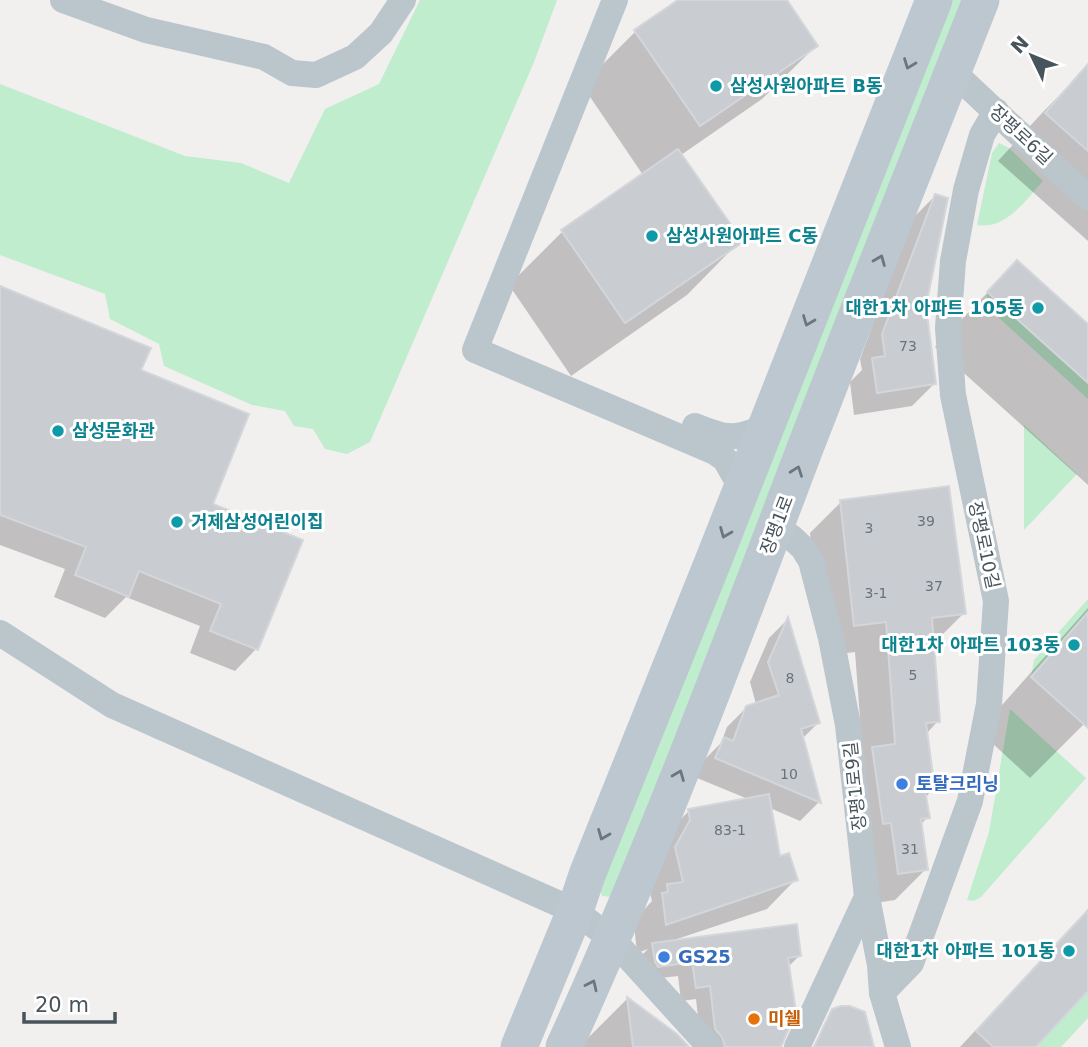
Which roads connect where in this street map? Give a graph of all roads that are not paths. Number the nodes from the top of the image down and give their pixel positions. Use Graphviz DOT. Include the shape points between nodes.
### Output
graph roads {
  1 [pos="64,0"];
  2 [pos="403,0"];
  3 [pos="615,0"];
  4 [pos="934,0"];
  5 [pos="981,2"];
  6 [pos="953,72"];
  7 [pos="996,111"];
  8 [pos="1088,198"];
  9 [pos="478,344"];
  10 [pos="766,427"];
  11 [pos="742,489"];
  12 [pos="776,530"];
  13 [pos="0,633"];
  14 [pos="867,897"];
  15 [pos="575,911"];
  16 [pos="613,940"];
  17 [pos="882,993"];
  18 [pos="519,1047"];
  19 [pos="564,1047"];
  20 [pos="710,1047"];
  21 [pos="797,1047"];
  22 [pos="898,1047"];
  1 -- 2 [label="street" via="146,30 264,58 292,73 316,75 355,57 381,33"];
  3 -- 9 [label="street"];
  4 -- 10 [label="street, one-way"];
  5 -- 6 [label="street, 장평1로"];
  6 -- 7 [label="street, 장평로6길"];
  12 -- 6 [label="street, 장평1로, one-way"];
  7 -- 8 [label="street, 장평로6길"];
  7 -- 17 [label="street, 장평로10길" via="982,135 966,190 953,261 948,328 953,395 996,601 989,704 970,801 911,963"];
  9 -- 10 [label="street" via="721,436 745,435"];
  9 -- 11 [label="street" via="715,452 725,459"];
  10 -- 11 [label="street"];
  11 -- 15 [label="street, one-way"];
  12 -- 14 [label="street, 장평1로9길" via="791,537 811,561 831,638 848,725"];
  16 -- 12 [label="street, 장평1로, one-way"];
  13 -- 15 [label="street" via="112,705"];
  14 -- 17 [label="street, 장평1로9길"];
  14 -- 21 [label="street"];
  15 -- 16 [label="street"];
  15 -- 18 [label="street"];
  19 -- 16 [label="street, 장평1로, one-way"];
  16 -- 20 [label="street"];
  17 -- 22 [label="street"];
}
